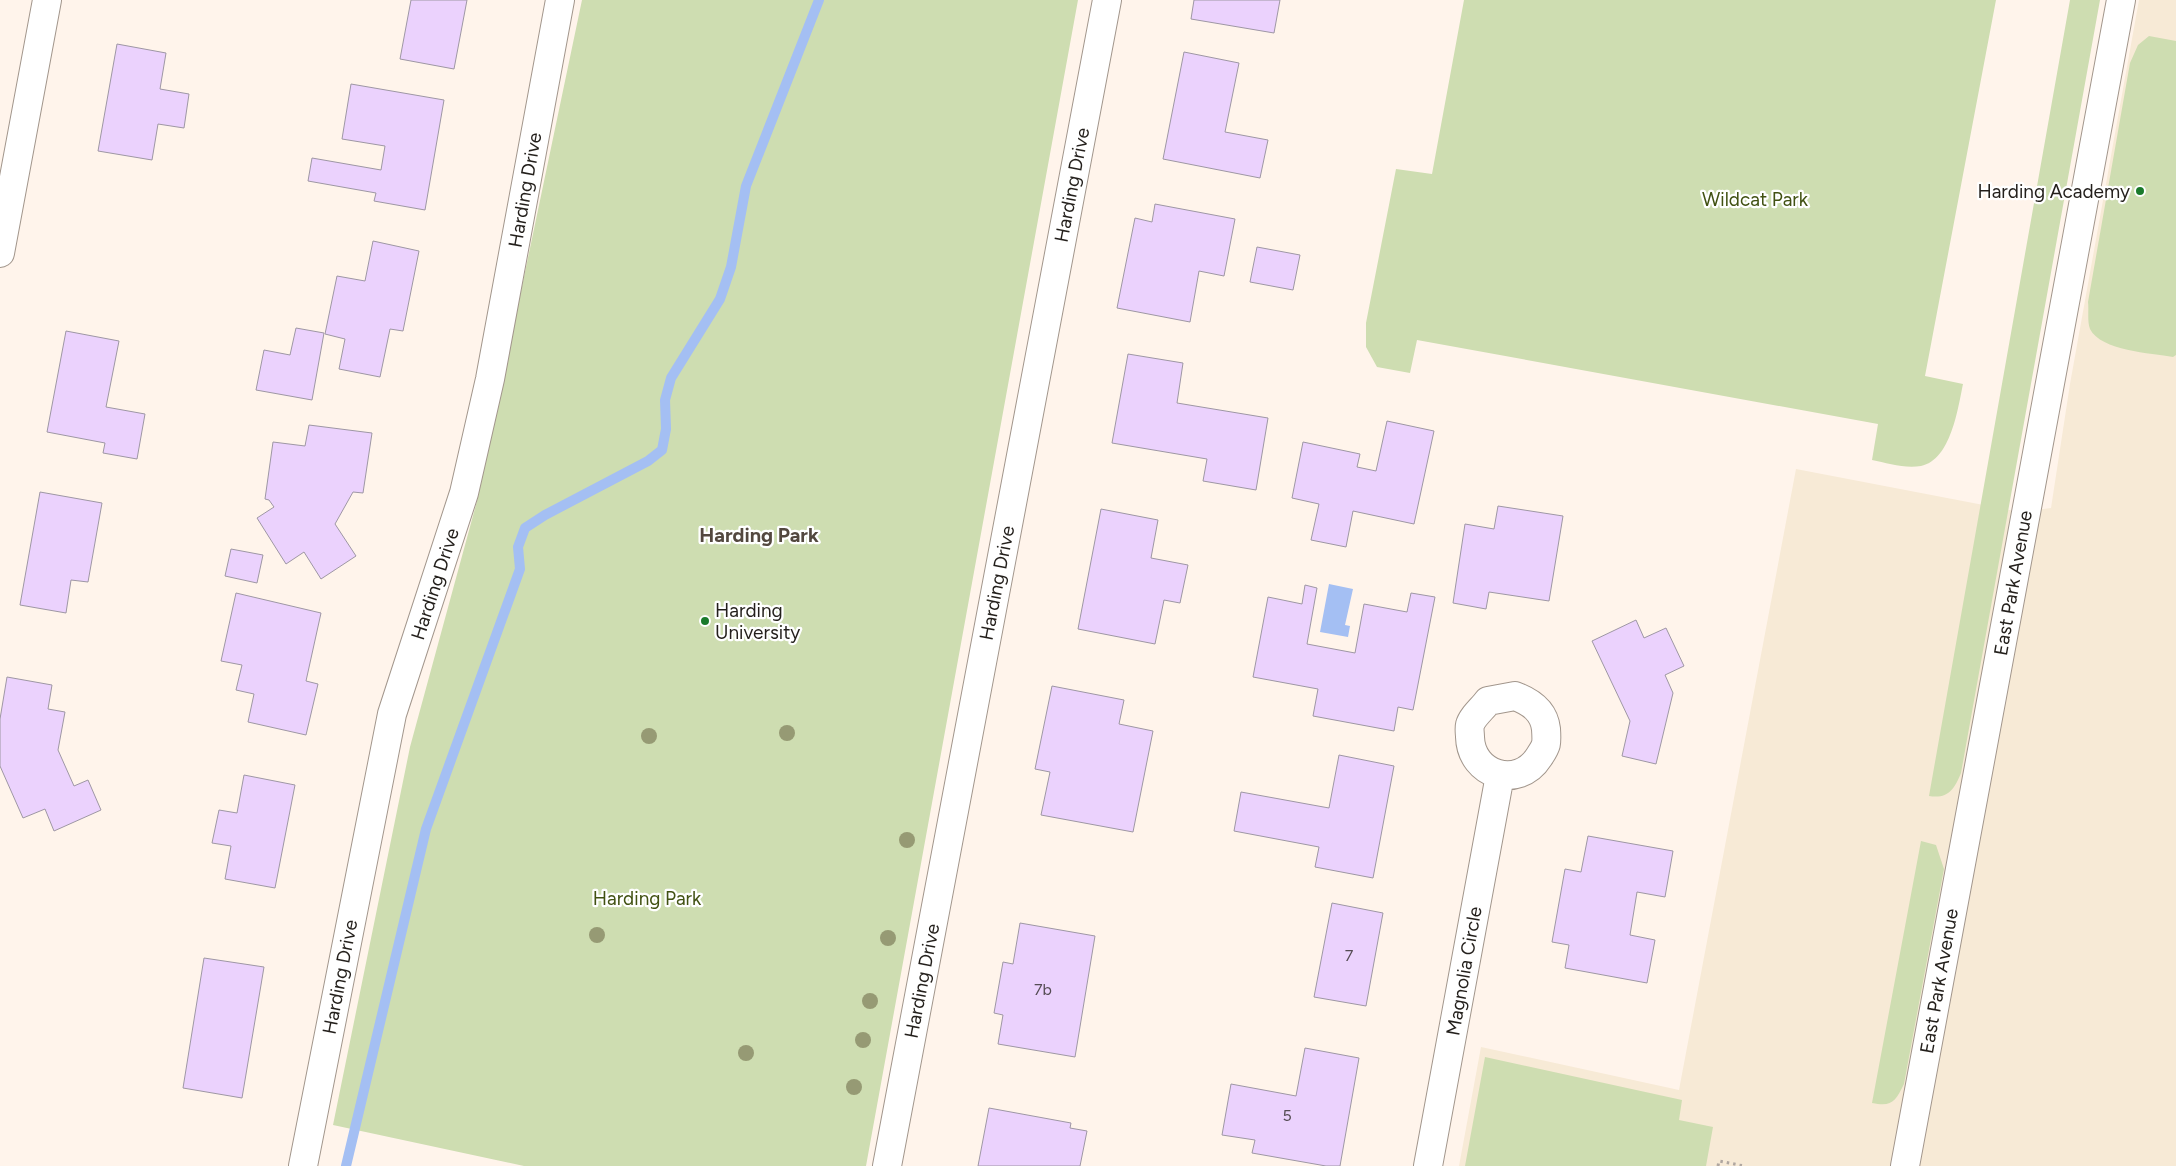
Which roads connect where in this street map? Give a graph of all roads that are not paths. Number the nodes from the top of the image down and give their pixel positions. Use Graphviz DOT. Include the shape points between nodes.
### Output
graph roads {
  1 [pos="47,0"];
  2 [pos="560,0"];
  3 [pos="1107,0"];
  4 [pos="2121,0"];
  5 [pos="0,253"];
  6 [pos="1500,775"];
  7 [pos="303,1166"];
  8 [pos="887,1166"];
  9 [pos="1428,1166"];
  10 [pos="1905,1166"];
  1 -- 5 [label="street"];
  2 -- 7 [label="street, Harding Drive" via="490,379 464,493 392,714"];
  3 -- 8 [label="street, Harding Drive"];
  4 -- 10 [label="street, East Park Avenue"];
  6 -- 9 [label="street, Magnolia Circle"];
}
